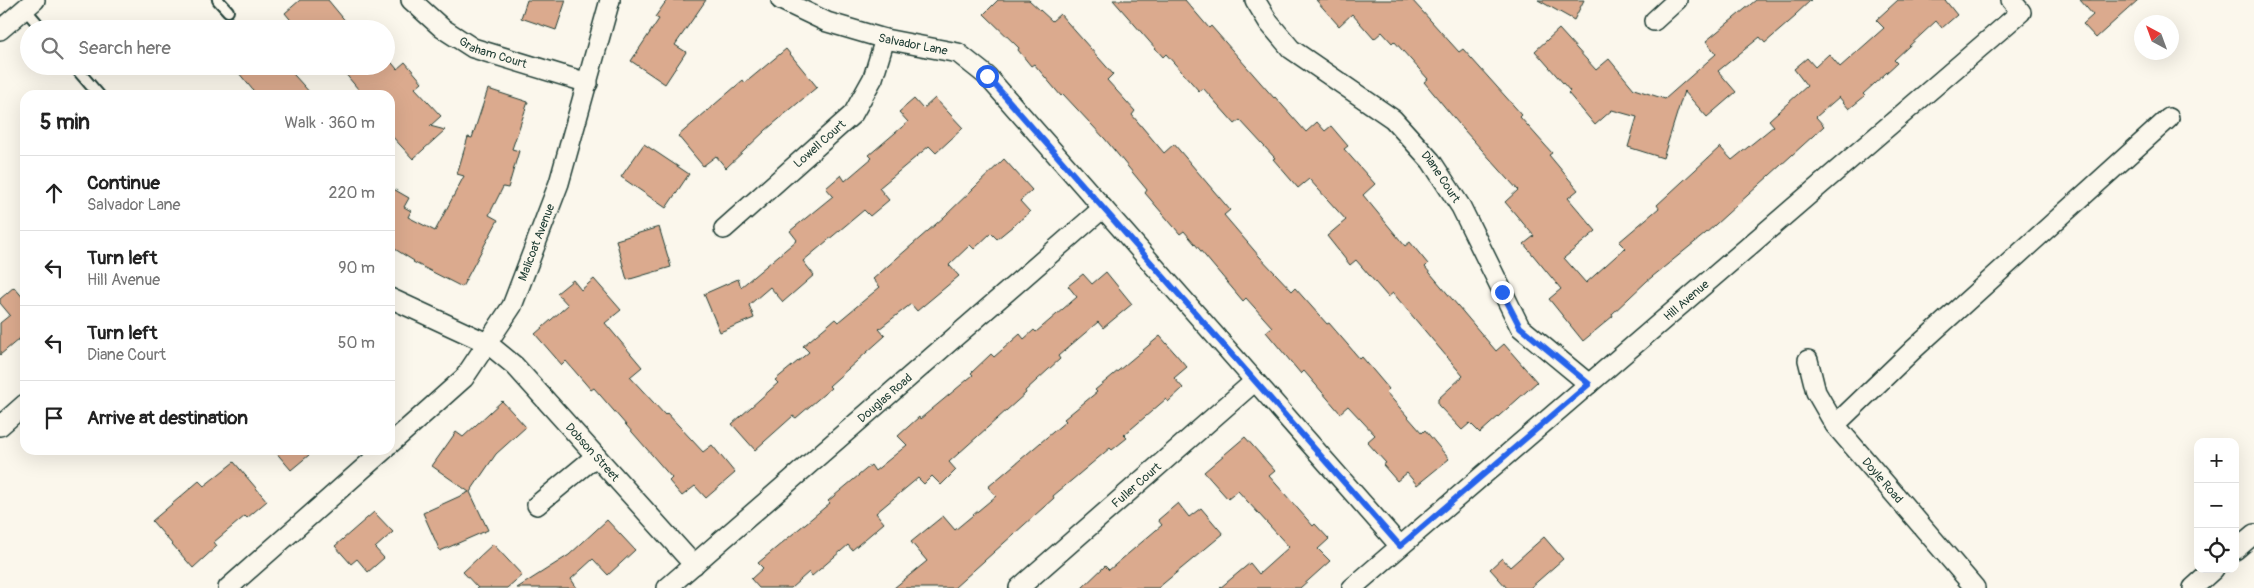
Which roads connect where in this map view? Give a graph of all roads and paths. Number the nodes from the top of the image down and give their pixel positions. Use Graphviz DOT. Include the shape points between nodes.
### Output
graph roads {
  1 [pos="218,0"];
  2 [pos="412,0"];
  3 [pos="610,0"];
  4 [pos="781,0"];
  5 [pos="1255,0"];
  6 [pos="1677,0"];
  7 [pos="30,5"];
  8 [pos="2016,6"];
  9 [pos="228,11"];
  10 [pos="38,20"];
  11 [pos="1654,21"];
  12 [pos="0,30"];
  13 [pos="884,39"];
  14 [pos="82,75"];
  15 [pos="588,83"];
  16 [pos="95,90"];
  17 [pos="2169,118"];
  18 [pos="1103,208"];
  19 [pos="724,229"];
  20 [pos="395,300"];
  21 [pos="487,343"];
  22 [pos="1808,360"];
  23 [pos="1255,381"];
  24 [pos="1589,384"];
  25 [pos="20,408"];
  26 [pos="1835,425"];
  27 [pos="0,426"];
  28 [pos="395,440"];
  29 [pos="378,455"];
  30 [pos="596,456"];
  31 [pos="537,505"];
  32 [pos="2254,534"];
  33 [pos="1400,546"];
  34 [pos="2239,547"];
  35 [pos="694,565"];
  36 [pos="2210,573"];
  37 [pos="228,588"];
  38 [pos="667,588"];
  39 [pos="1019,588"];
  40 [pos="1352,588"];
  41 [pos="1975,588"];
  42 [pos="2193,588"];
  1 -- 9 [label="lane"];
  2 -- 15 [label="street, Graham Court" via="442,28 473,48"];
  3 -- 15 [label="street, Malicoat Avenue"];
  4 -- 13 [label="street, Salvador Lane" via="827,22"];
  5 -- 24 [label="street, Diane Court" via="1291,49 1392,119 1431,161 1461,207 1520,327"];
  6 -- 11 [label="street"];
  7 -- 10 [label="lane"];
  7 -- 12 [label="street"];
  8 -- 24 [label="street, Hill Avenue"];
  13 -- 18 [label="street, Salvador Lane" via="958,53 987,76"];
  13 -- 19 [label="street, Lowell Court" via="873,78 853,114"];
  14 -- 16 [label="lane"];
  15 -- 21 [label="street, Malicoat Avenue" via="559,183 512,306"];
  17 -- 26 [label="street"];
  18 -- 23 [label="street, Salvador Lane"];
  18 -- 35 [label="street, Douglas Road"];
  20 -- 21 [label="street, Dobson Street"];
  21 -- 28 [label="street, Malicoat Avenue" via="464,378"];
  21 -- 30 [label="street, Dobson Street" via="515,366"];
  22 -- 26 [label="street, Doyle Road" via="1816,392"];
  23 -- 33 [label="street, Salvador Lane"];
  23 -- 39 [label="street, Fuller Court"];
  24 -- 33 [label="street, Hill Avenue"];
  25 -- 27 [label="street"];
  26 -- 41 [label="street, Doyle Road"];
  29 -- 37 [label="street"];
  30 -- 31 [label="street"];
  30 -- 35 [label="street, Dobson Street"];
  32 -- 34 [label="street"];
  33 -- 40 [label="street, Hill Avenue"];
  35 -- 38 [label="street, Douglas Road"];
  36 -- 42 [label="street"];
}
